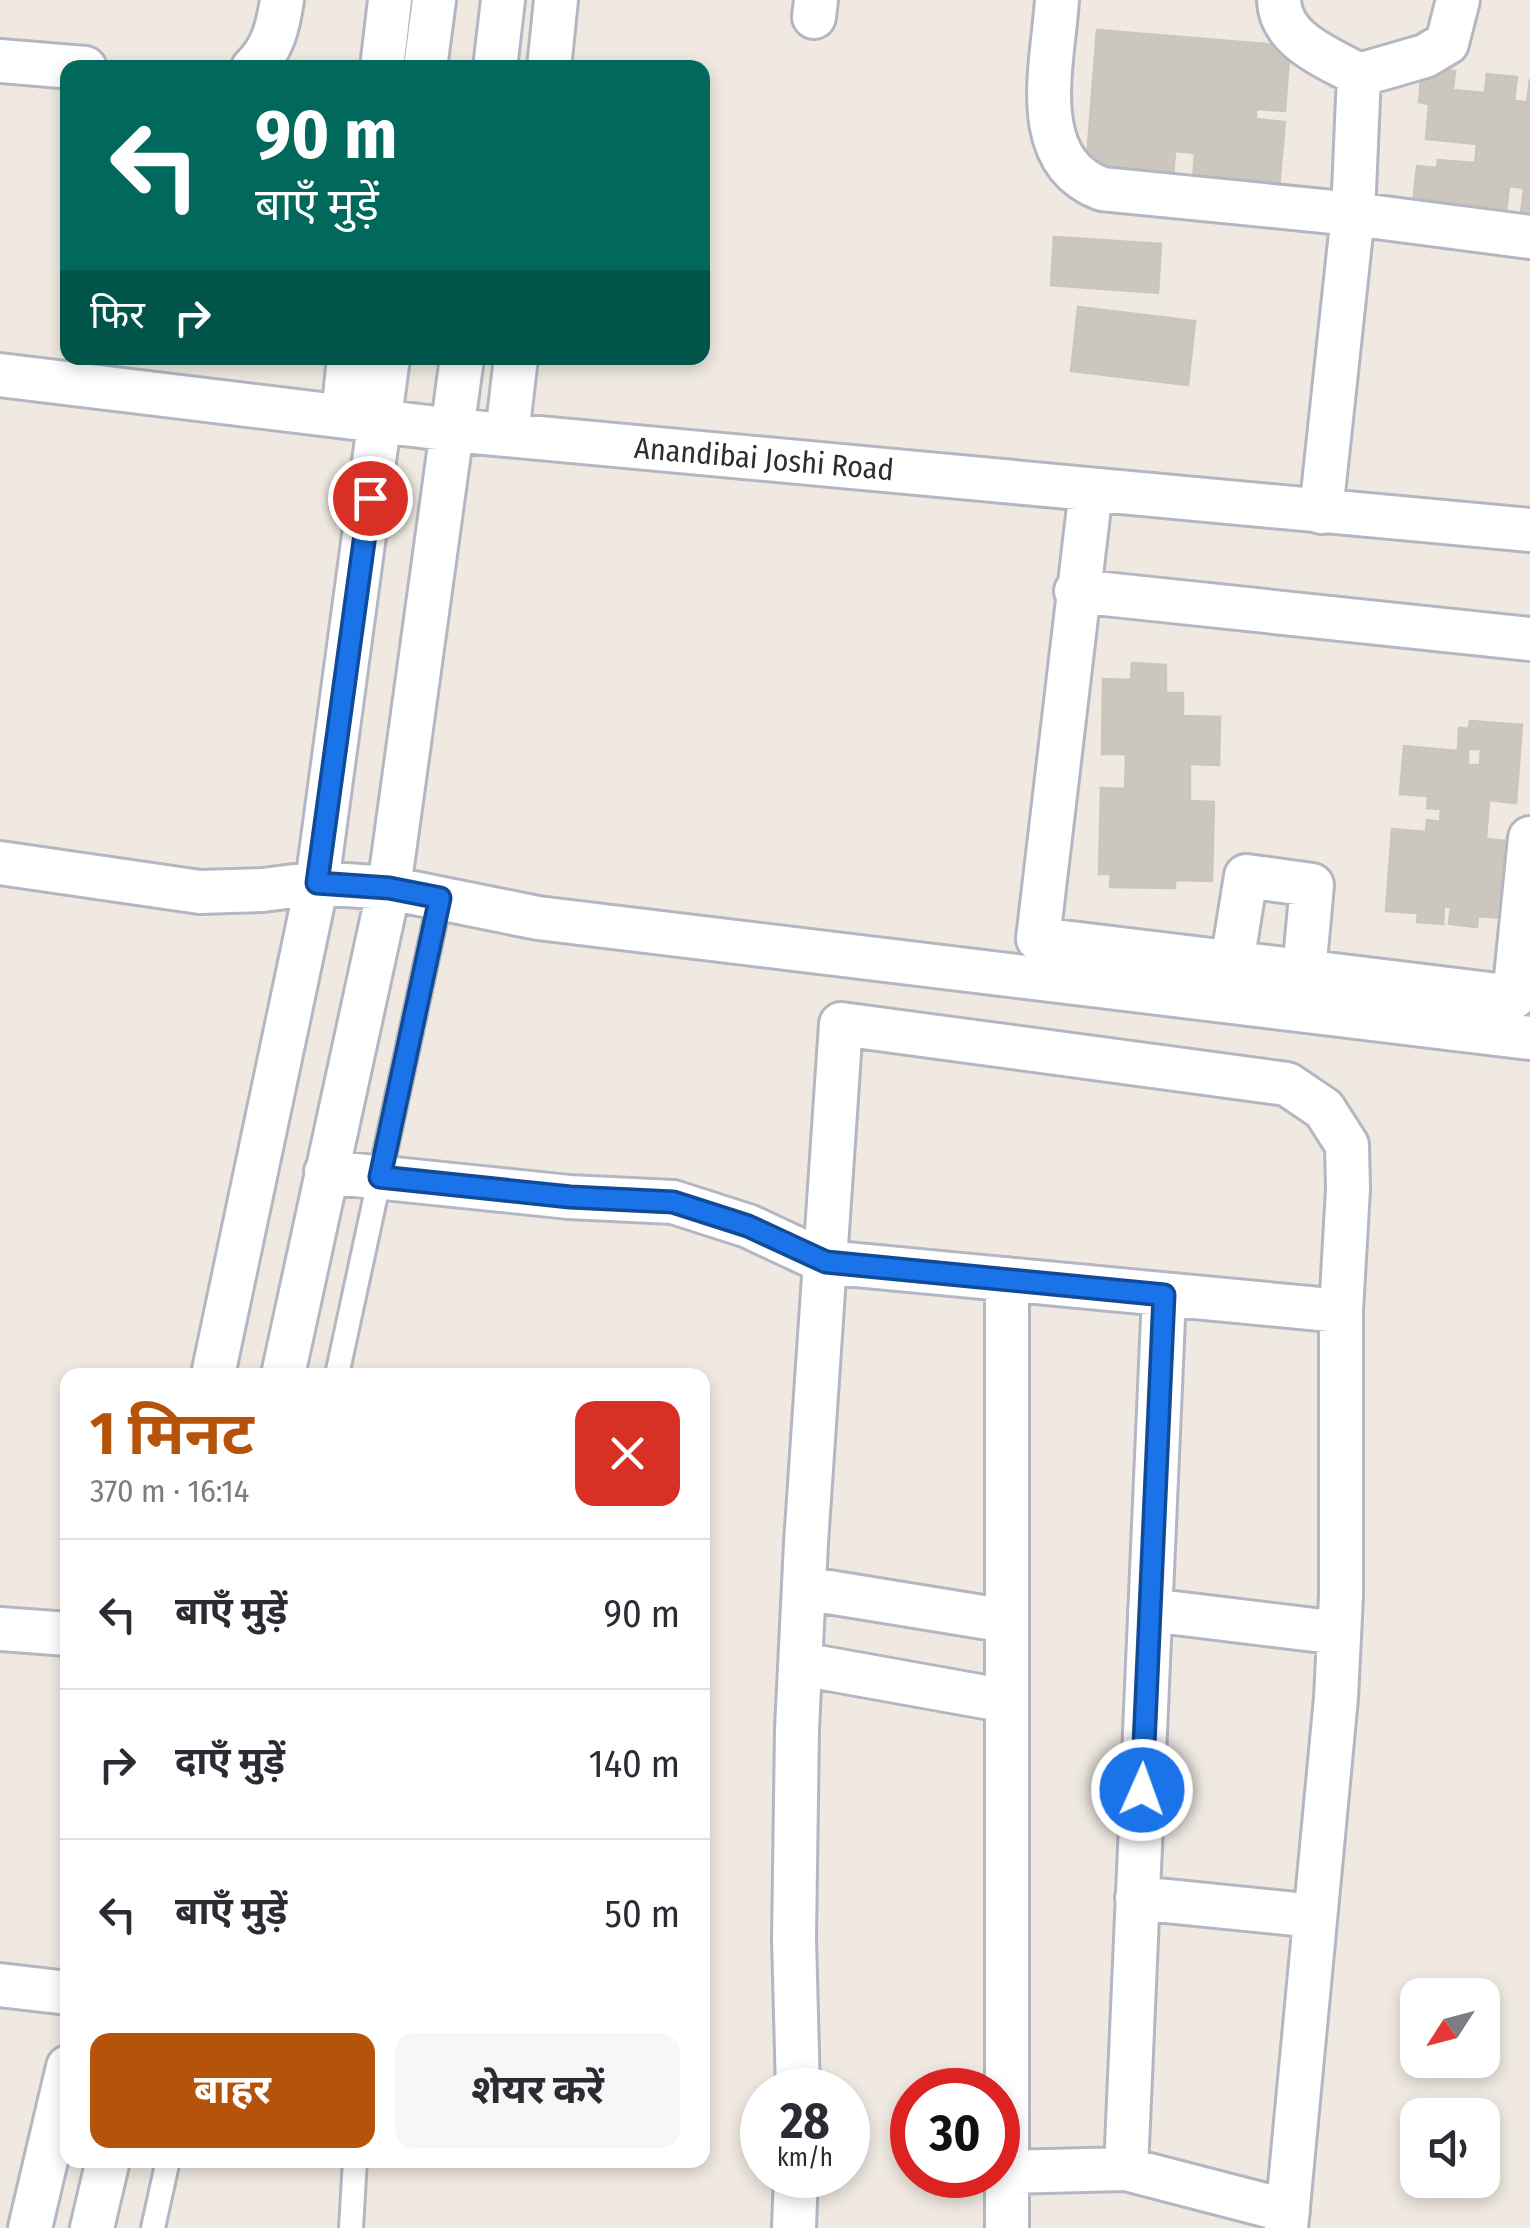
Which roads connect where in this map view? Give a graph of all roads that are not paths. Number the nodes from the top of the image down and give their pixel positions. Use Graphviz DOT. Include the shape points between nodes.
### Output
graph roads {
  1 [pos="282,0"];
  2 [pos="390,0"];
  3 [pos="434,0"];
  4 [pos="503,0"];
  5 [pos="556,0"];
  6 [pos="1057,0"];
  7 [pos="1280,0"];
  8 [pos="1458,0"];
  9 [pos="261,60"];
  10 [pos="383,60"];
  11 [pos="427,60"];
  12 [pos="497,60"];
  13 [pos="550,60"];
  14 [pos="0,61"];
  15 [pos="60,66"];
  16 [pos="1359,74"];
  17 [pos="1353,214"];
  18 [pos="1530,238"];
  19 [pos="351,365"];
  20 [pos="385,365"];
  21 [pos="461,365"];
  22 [pos="515,365"];
  23 [pos="0,375"];
  24 [pos="362,418"];
  25 [pos="454,430"];
  26 [pos="507,434"];
  27 [pos="1091,490"];
  28 [pos="1321,512"];
  29 [pos="1530,530"];
  30 [pos="1076,591"];
  31 [pos="1530,639"];
  32 [pos="1530,838"];
  33 [pos="0,863"];
  34 [pos="317,883"];
  35 [pos="389,888"];
  36 [pos="440,898"];
  37 [pos="1232,963"];
  38 [pos="1304,972"];
  39 [pos="1530,1038"];
  40 [pos="326,1172"];
  41 [pos="380,1177"];
  42 [pos="826,1262"];
  43 [pos="1008,1280"];
  44 [pos="1164,1295"];
  45 [pos="1341,1311"];
  46 [pos="214,1368"];
  47 [pos="285,1368"];
  48 [pos="339,1368"];
  49 [pos="804,1588"];
  50 [pos="1150,1610"];
  51 [pos="1007,1622"];
  52 [pos="0,1628"];
  53 [pos="60,1633"];
  54 [pos="1338,1633"];
  55 [pos="801,1664"];
  56 [pos="1008,1700"];
  57 [pos="1137,1898"];
  58 [pos="1315,1916"];
  59 [pos="0,1985"];
  60 [pos="60,1992"];
  61 [pos="798,2068"];
  62 [pos="1007,2068"];
  63 [pos="60,2101"];
  64 [pos="106,2168"];
  65 [pos="166,2168"];
  66 [pos="354,2168"];
  67 [pos="1126,2169"];
  68 [pos="1020,2172"];
  69 [pos="795,2198"];
  70 [pos="1007,2198"];
  71 [pos="1287,2219"];
  72 [pos="30,2228"];
  73 [pos="92,2228"];
  74 [pos="153,2228"];
  75 [pos="350,2228"];
  76 [pos="794,2228"];
  77 [pos="1007,2228"];
  1 -- 9 [label="street" via="278,27"];
  2 -- 10 [label="street"];
  3 -- 11 [label="street"];
  4 -- 12 [label="street"];
  5 -- 13 [label="street"];
  6 -- 17 [label="street" via="1048,122 1056,152 1083,182"];
  7 -- 16 [label="street" via="1296,38"];
  8 -- 16 [label="street" via="1447,43 1426,56"];
  14 -- 15 [label="street"];
  16 -- 17 [label="street"];
  17 -- 18 [label="street"];
  17 -- 28 [label="street"];
  19 -- 24 [label="street"];
  20 -- 24 [label="street"];
  21 -- 25 [label="street"];
  22 -- 26 [label="street"];
  23 -- 24 [label="street, Anandibai Joshi Road"];
  24 -- 25 [label="street, Anandibai Joshi Road"];
  24 -- 34 [label="street"];
  25 -- 26 [label="street, Anandibai Joshi Road"];
  25 -- 35 [label="street"];
  26 -- 27 [label="street, Anandibai Joshi Road"];
  27 -- 28 [label="street, Anandibai Joshi Road"];
  27 -- 30 [label="street"];
  28 -- 29 [label="street, Anandibai Joshi Road"];
  30 -- 31 [label="street"];
  30 -- 37 [label="street" via="1038,939"];
  32 -- 38 [label="street" via="1514,997"];
  33 -- 34 [label="street" via="200,892"];
  34 -- 35 [label="street"];
  34 -- 46 [label="street"];
  35 -- 36 [label="street"];
  35 -- 40 [label="street"];
  36 -- 39 [label="street" via="538,918"];
  36 -- 41 [label="lane"];
  37 -- 38 [label="street"];
  37 -- 38 [label="street" via="1246,876 1312,885"];
  40 -- 41 [label="street"];
  40 -- 47 [label="street"];
  41 -- 42 [label="street" via="673,1202 748,1226"];
  41 -- 48 [label="lane"];
  42 -- 43 [label="street"];
  42 -- 45 [label="street" via="840,1024 1287,1084 1324,1109 1347,1146"];
  42 -- 49 [label="street"];
  43 -- 44 [label="street"];
  43 -- 51 [label="street"];
  44 -- 45 [label="street"];
  44 -- 50 [label="street"];
  45 -- 54 [label="street"];
  49 -- 51 [label="street"];
  49 -- 55 [label="street"];
  50 -- 54 [label="street"];
  50 -- 57 [label="street"];
  51 -- 56 [label="street"];
  52 -- 53 [label="street"];
  54 -- 58 [label="street"];
  55 -- 56 [label="street"];
  55 -- 61 [label="street" via="794,1845"];
  56 -- 62 [label="street"];
  57 -- 58 [label="street"];
  57 -- 67 [label="street"];
  58 -- 71 [label="street"];
  59 -- 60 [label="street"];
  63 -- 72 [label="street"];
  64 -- 73 [label="street"];
  65 -- 74 [label="lane"];
  66 -- 75 [label="lane"];
  67 -- 68 [label="street"];
  67 -- 71 [label="street"];
  69 -- 76 [label="street"];
  70 -- 77 [label="street"];
}
